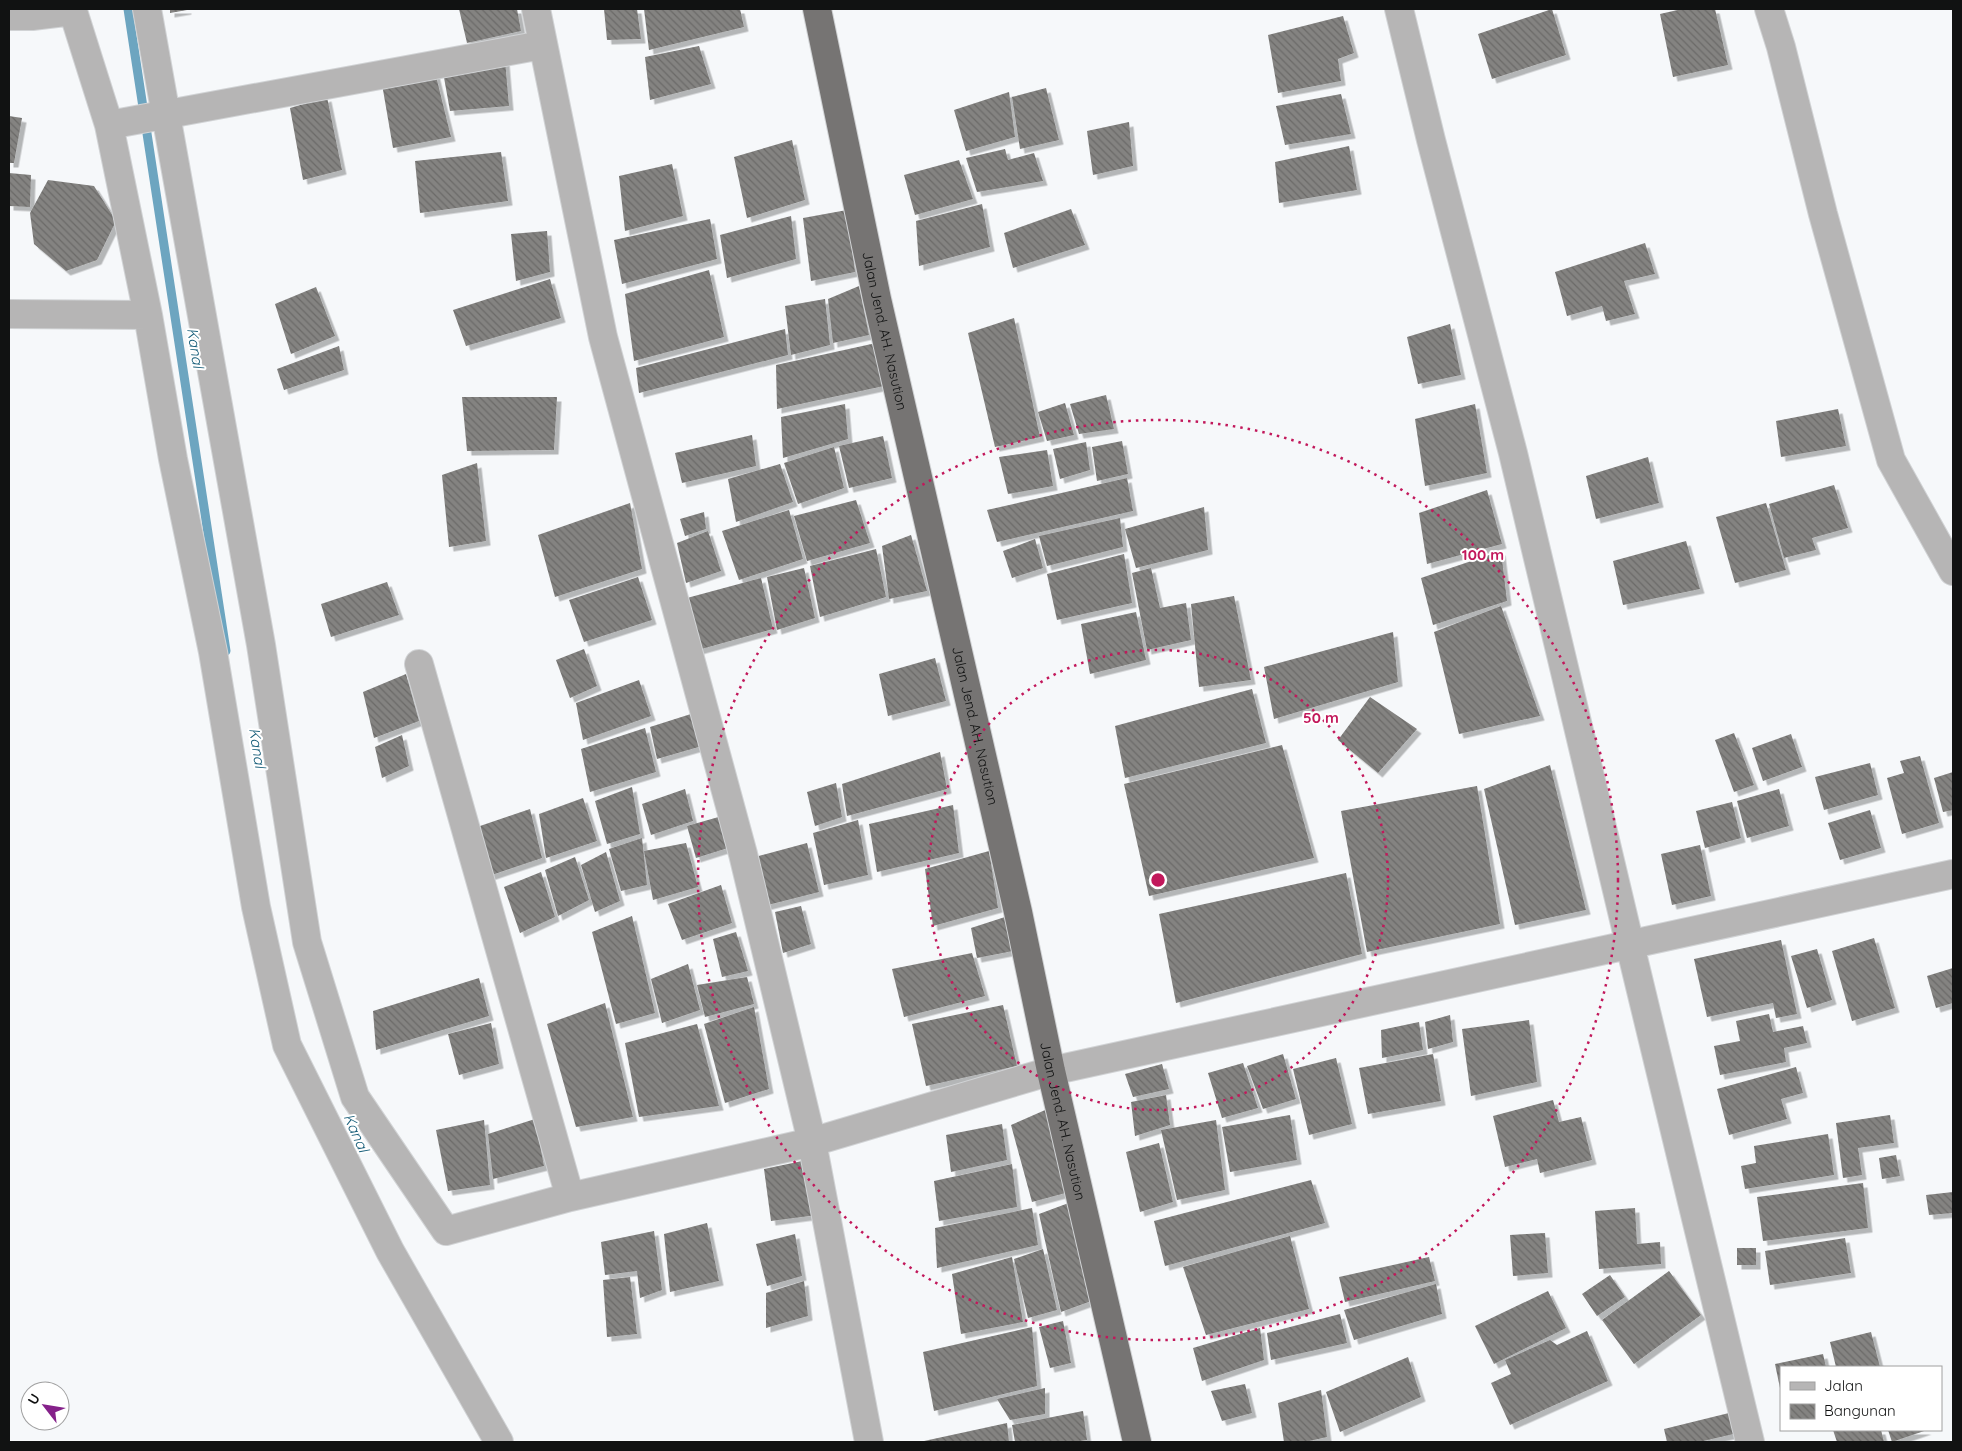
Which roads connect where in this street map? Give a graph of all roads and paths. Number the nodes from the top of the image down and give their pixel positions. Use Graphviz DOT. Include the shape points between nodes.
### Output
graph roads {
  1 [pos="147,9"];
  2 [pos="536,9"];
  3 [pos="817,9"];
  4 [pos="1399,9"];
  5 [pos="1769,9"];
  6 [pos="73,10"];
  7 [pos="9,16"];
  8 [pos="542,45"];
  9 [pos="160,116"];
  10 [pos="118,123"];
  11 [pos="9,314"];
  12 [pos="148,315"];
  13 [pos="1953,572"];
  14 [pos="419,664"];
  15 [pos="1953,874"];
  16 [pos="1630,945"];
  17 [pos="1051,1071"];
  18 [pos="812,1142"];
  19 [pos="570,1197"];
  20 [pos="499,1442"];
  21 [pos="869,1442"];
  22 [pos="1137,1442"];
  23 [pos="1750,1442"];
  1 -- 9 [label="street"];
  2 -- 8 [label="street"];
  3 -- 17 [label="highway, Jalan Jend. AH. Nasution" via="877,299 1018,912"];
  4 -- 16 [label="street" via="1513,453"];
  5 -- 13 [label="street" via="1891,460"];
  6 -- 7 [label="street"];
  6 -- 10 [label="street"];
  8 -- 9 [label="street"];
  8 -- 18 [label="street" via="603,337 741,845"];
  9 -- 10 [label="street"];
  9 -- 19 [label="street" via="261,645 308,942 355,1097 446,1231"];
  10 -- 12 [label="street"];
  11 -- 12 [label="street"];
  12 -- 20 [label="street" via="173,459 213,652 256,907 287,1044 390,1251"];
  14 -- 19 [label="street"];
  15 -- 16 [label="street"];
  16 -- 17 [label="street"];
  16 -- 23 [label="street"];
  17 -- 18 [label="street"];
  17 -- 22 [label="highway, Jalan Jend. AH. Nasution"];
  18 -- 19 [label="street"];
  18 -- 21 [label="street"];
}
